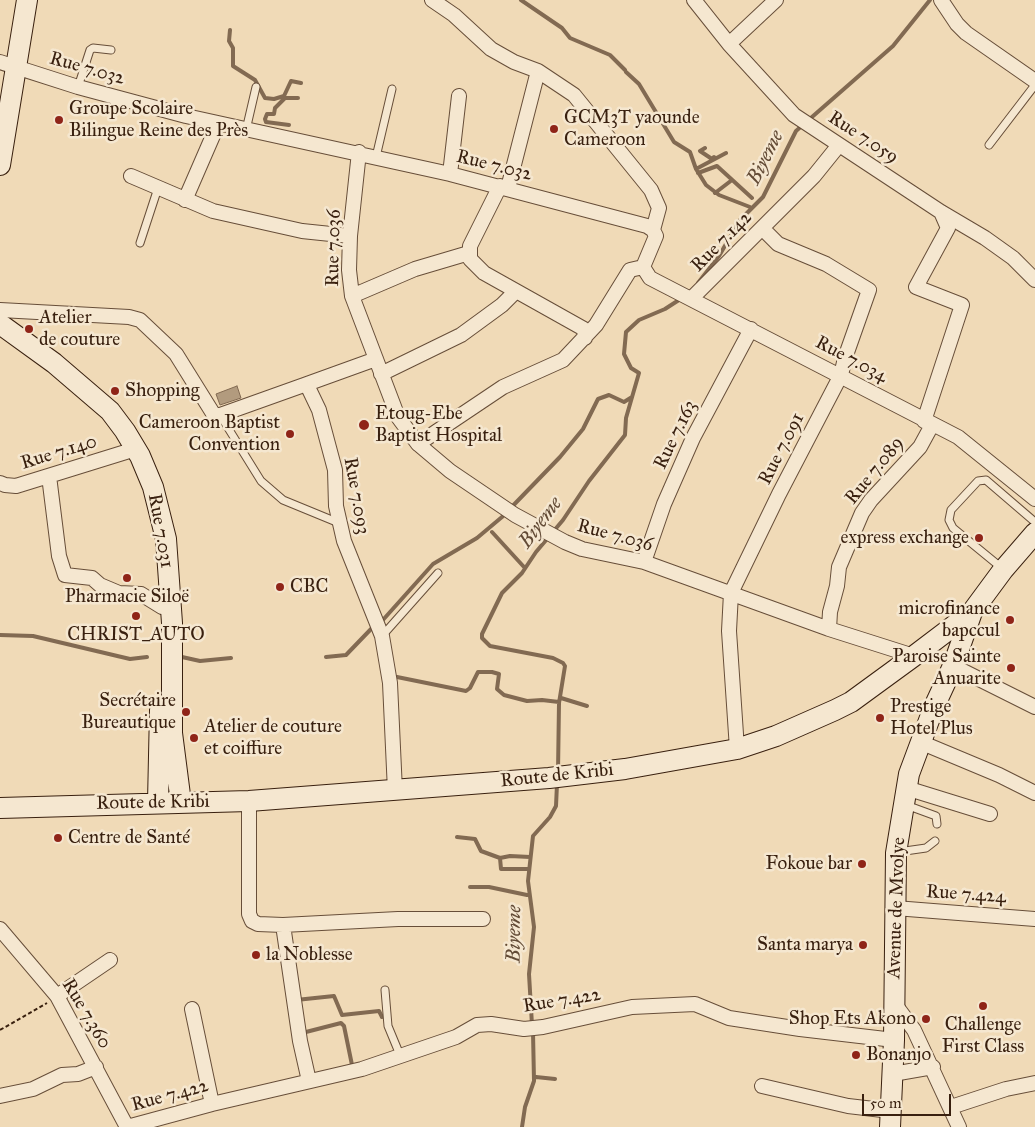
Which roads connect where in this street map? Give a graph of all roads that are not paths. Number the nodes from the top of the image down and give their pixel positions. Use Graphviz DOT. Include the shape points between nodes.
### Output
graph roads {
  1 [pos="17,0"];
  2 [pos="27,0"];
  3 [pos="432,0"];
  4 [pos="694,0"];
  5 [pos="776,0"];
  6 [pos="941,0"];
  7 [pos="730,44"];
  8 [pos="111,50"];
  9 [pos="8,64"];
  10 [pos="538,71"];
  11 [pos="1035,83"];
  12 [pos="78,87"];
  13 [pos="256,87"];
  14 [pos="392,89"];
  15 [pos="459,96"];
  16 [pos="0,103"];
  17 [pos="218,124"];
  18 [pos="246,130"];
  19 [pos="839,145"];
  20 [pos="990,145"];
  21 [pos="358,152"];
  22 [pos="376,156"];
  23 [pos="0,165"];
  24 [pos="450,174"];
  25 [pos="131,176"];
  26 [pos="504,187"];
  27 [pos="158,188"];
  28 [pos="185,200"];
  29 [pos="941,212"];
  30 [pos="762,228"];
  31 [pos="653,230"];
  32 [pos="350,236"];
  33 [pos="140,243"];
  34 [pos="469,253"];
  35 [pos="643,267"];
  36 [pos="1035,280"];
  37 [pos="516,291"];
  38 [pos="352,296"];
  39 [pos="692,298"];
  40 [pos="0,310"];
  41 [pos="0,324"];
  42 [pos="751,329"];
  43 [pos="0,338"];
  44 [pos="585,338"];
  45 [pos="376,359"];
  46 [pos="381,374"];
  47 [pos="842,375"];
  48 [pos="304,384"];
  49 [pos="220,416"];
  50 [pos="928,423"];
  51 [pos="418,444"];
  52 [pos="129,451"];
  53 [pos="49,476"];
  54 [pos="0,483"];
  55 [pos="1035,499"];
  56 [pos="1035,522"];
  57 [pos="339,523"];
  58 [pos="1035,533"];
  59 [pos="644,562"];
  60 [pos="1003,570"];
  61 [pos="438,573"];
  62 [pos="732,593"];
  63 [pos="162,607"];
  64 [pos="972,612"];
  65 [pos="829,629"];
  66 [pos="382,636"];
  67 [pos="914,656"];
  68 [pos="167,657"];
  69 [pos="953,666"];
  70 [pos="1035,707"];
  71 [pos="920,742"];
  72 [pos="737,749"];
  73 [pos="395,790"];
  74 [pos="1035,793"];
  75 [pos="905,796"];
  76 [pos="249,801"];
  77 [pos="158,802"];
  78 [pos="181,803"];
  79 [pos="0,808"];
  80 [pos="990,814"];
  81 [pos="937,824"];
  82 [pos="934,841"];
  83 [pos="896,853"];
  84 [pos="895,908"];
  85 [pos="483,919"];
  86 [pos="1035,919"];
  87 [pos="283,925"];
  88 [pos="0,929"];
  89 [pos="110,960"];
  90 [pos="385,990"];
  91 [pos="57,996"];
  92 [pos="894,1003"];
  93 [pos="192,1009"];
  94 [pos="894,1040"];
  95 [pos="400,1055"];
  96 [pos="96,1067"];
  97 [pos="933,1067"];
  98 [pos="893,1074"];
  99 [pos="309,1081"];
  100 [pos="1035,1083"];
  101 [pos="762,1086"];
  102 [pos="0,1096"];
  103 [pos="212,1104"];
  104 [pos="951,1107"];
  105 [pos="891,1119"];
  106 [pos="127,1127"];
  107 [pos="960,1127"];
  1 -- 9 [label="main road"];
  2 -- 9 [label="main road"];
  3 -- 10 [label="street" via="454,15 491,49"];
  4 -- 7 [label="street, Rue 7.059"];
  5 -- 7 [label="street"];
  6 -- 11 [label="street" via="966,33"];
  7 -- 19 [label="street, Rue 7.059" via="794,116"];
  8 -- 12 [label="lane" via="90,50"];
  9 -- 12 [label="street, Rue 7.032"];
  9 -- 16 [label="main road"];
  9 -- 23 [label="main road"];
  10 -- 26 [label="street"];
  10 -- 31 [label="street" via="574,94 651,190 659,208"];
  11 -- 20 [label="lane"];
  12 -- 17 [label="street, Rue 7.032"];
  13 -- 18 [label="lane"];
  14 -- 22 [label="lane"];
  15 -- 24 [label="street"];
  17 -- 18 [label="street, Rue 7.032"];
  17 -- 28 [label="street"];
  18 -- 21 [label="street, Rue 7.032"];
  19 -- 29 [label="street, Rue 7.059"];
  19 -- 30 [label="street, Rue 7.142" via="814,176"];
  21 -- 22 [label="street, Rue 7.032"];
  21 -- 32 [label="street, Rue 7.036"];
  22 -- 24 [label="street, Rue 7.032"];
  24 -- 26 [label="street, Rue 7.032"];
  25 -- 27 [label="street"];
  26 -- 31 [label="street, Rue 7.032"];
  26 -- 34 [label="street"];
  27 -- 28 [label="street"];
  27 -- 33 [label="lane"];
  28 -- 32 [label="street" via="250,220 302,231"];
  29 -- 36 [label="street, Rue 7.059" via="986,238"];
  29 -- 50 [label="street, Rue 7.089" via="948,228 916,287 962,305"];
  30 -- 39 [label="street, Rue 7.142"];
  30 -- 47 [label="street, Rue 7.091" via="778,244 826,264 869,290"];
  31 -- 35 [label="street" via="656,236"];
  32 -- 38 [label="street, Rue 7.036"];
  34 -- 37 [label="street" via="470,259 484,273"];
  34 -- 38 [label="street" via="415,269"];
  35 -- 39 [label="street, Rue 7.034" via="650,278"];
  35 -- 44 [label="street" via="630,270 610,305"];
  37 -- 44 [label="street" via="584,329"];
  37 -- 46 [label="street" via="461,335"];
  38 -- 45 [label="street, Rue 7.036"];
  39 -- 42 [label="street, Rue 7.034"];
  40 -- 49 [label="street" via="140,320 176,354 211,413"];
  41 -- 68 [label="main road, Rue 7.031" via="54,363 110,411 140,456 153,487 166,539"];
  42 -- 47 [label="street, Rue 7.034"];
  42 -- 59 [label="street, Rue 7.163" via="693,438 664,504"];
  43 -- 52 [label="main road, Rue 7.031" via="96,409"];
  44 -- 51 [label="street" via="563,360 503,387"];
  45 -- 46 [label="street, Rue 7.036"];
  45 -- 48 [label="street"];
  46 -- 51 [label="street, Rue 7.036" via="398,417"];
  47 -- 50 [label="street, Rue 7.034"];
  47 -- 62 [label="street, Rue 7.091" via="779,494"];
  48 -- 49 [label="street"];
  48 -- 57 [label="street, Rue 7.093" via="319,410 335,470"];
  49 -- 57 [label="lane" via="261,481 283,500"];
  50 -- 55 [label="street, Rue 7.034" via="968,444"];
  50 -- 65 [label="street, Rue 7.089" via="920,447 862,513 839,567"];
  51 -- 59 [label="street, Rue 7.036" via="450,471 510,511 565,542 582,549"];
  52 -- 53 [label="street, Rue 7.140"];
  52 -- 63 [label="main road, Rue 7.031" via="142,479 155,530"];
  53 -- 54 [label="street, Rue 7.140" via="16,486"];
  53 -- 63 [label="street" via="59,556 66,575 92,578 119,593 141,594"];
  56 -- 60 [label="lane" via="986,480 978,481 951,510 949,520 952,528"];
  57 -- 66 [label="street, Rue 7.093"];
  58 -- 60 [label="main road, Route de Kribi"];
  59 -- 62 [label="street, Rue 7.036"];
  60 -- 64 [label="main road, Route de Kribi"];
  61 -- 66 [label="lane"];
  62 -- 65 [label="street, Rue 7.036"];
  62 -- 72 [label="street, Rue 7.091" via="729,632"];
  63 -- 68 [label="main road, Rue 7.031"];
  64 -- 67 [label="main road, Route de Kribi"];
  64 -- 69 [label="main road, Avenue de Mvolye"];
  65 -- 67 [label="street, Rue 7.036"];
  66 -- 73 [label="street, Rue 7.093" via="390,683"];
  67 -- 72 [label="main road, Route de Kribi" via="851,702 776,736"];
  68 -- 77 [label="main road, Rue 7.031"];
  68 -- 78 [label="main road, Rue 7.031"];
  69 -- 70 [label="street"];
  69 -- 71 [label="main road, Avenue de Mvolye"];
  71 -- 74 [label="street"];
  71 -- 75 [label="main road, Avenue de Mvolye"];
  72 -- 73 [label="main road, Route de Kribi" via="559,777"];
  73 -- 76 [label="main road, Route de Kribi"];
  75 -- 80 [label="street"];
  75 -- 81 [label="lane" via="936,816"];
  75 -- 83 [label="main road, Avenue de Mvolye"];
  76 -- 78 [label="main road, Route de Kribi"];
  76 -- 87 [label="street" via="249,914 258,924"];
  77 -- 78 [label="main road, Route de Kribi"];
  77 -- 79 [label="main road, Route de Kribi"];
  82 -- 83 [label="lane" via="926,848"];
  83 -- 84 [label="main road, Avenue de Mvolye"];
  84 -- 86 [label="street, Rue 7.424"];
  84 -- 92 [label="main road, Avenue de Mvolye"];
  85 -- 87 [label="street" via="398,919"];
  87 -- 99 [label="street"];
  88 -- 91 [label="street, Rue 7.360"];
  89 -- 91 [label="street"];
  90 -- 95 [label="lane" via="388,1026"];
  91 -- 96 [label="street, Rue 7.360"];
  92 -- 94 [label="main road, Avenue de Mvolye"];
  92 -- 97 [label="street" via="914,1030"];
  93 -- 103 [label="street"];
  94 -- 95 [label="street, Rue 7.422" via="729,1018 689,1004 632,1007 524,1029 477,1025 456,1037"];
  94 -- 98 [label="main road, Avenue de Mvolye"];
  95 -- 99 [label="street, Rue 7.422" via="362,1069"];
  96 -- 102 [label="street" via="78,1074 62,1074 33,1089"];
  96 -- 106 [label="street, Rue 7.360"];
  97 -- 98 [label="street"];
  97 -- 104 [label="street"];
  98 -- 105 [label="main road, Avenue de Mvolye"];
  99 -- 103 [label="street, Rue 7.422"];
  100 -- 104 [label="street"];
  101 -- 105 [label="street"];
  103 -- 106 [label="street, Rue 7.422"];
  104 -- 107 [label="street"];
}
